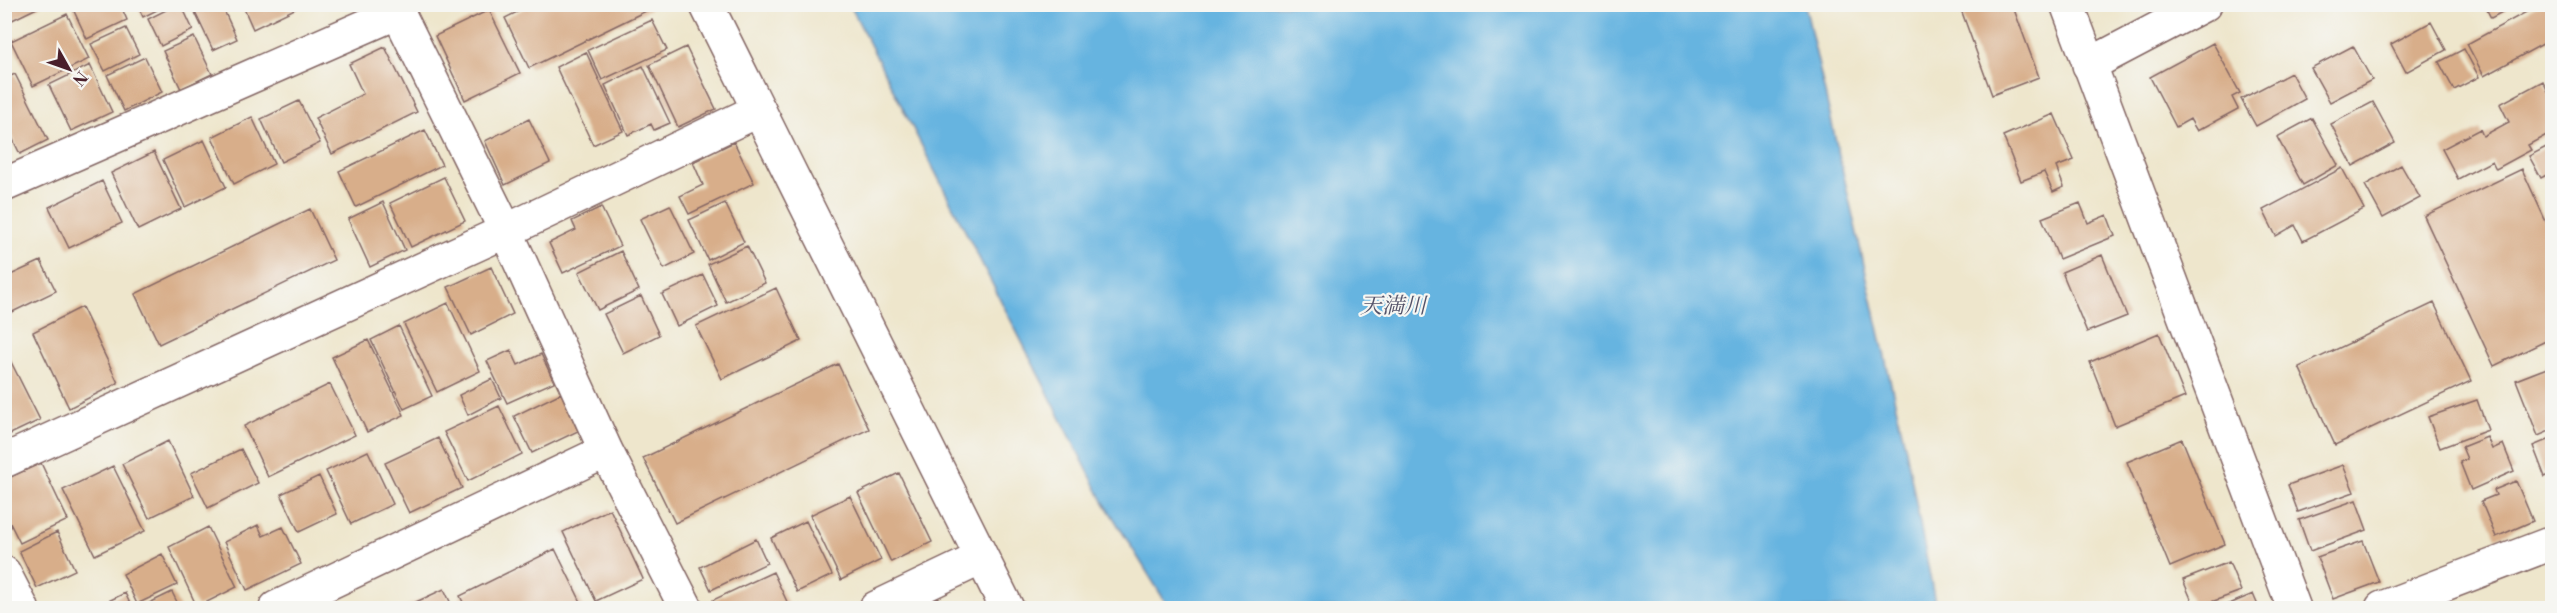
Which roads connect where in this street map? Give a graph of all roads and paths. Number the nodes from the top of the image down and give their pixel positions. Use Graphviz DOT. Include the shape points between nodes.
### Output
graph roads {
  1 [pos="706,4"];
  2 [pos="2067,4"];
  3 [pos="2205,4"];
  4 [pos="396,8"];
  5 [pos="2089,65"];
  6 [pos="759,110"];
  7 [pos="4,185"];
  8 [pos="506,231"];
  9 [pos="606,451"];
  10 [pos="4,461"];
  11 [pos="2553,543"];
  12 [pos="981,558"];
  13 [pos="4,573"];
  14 [pos="22,609"];
  15 [pos="276,609"];
  16 [pos="686,609"];
  17 [pos="876,609"];
  18 [pos="1006,609"];
  19 [pos="2294,609"];
  20 [pos="2382,609"];
  1 -- 6 [label="street"];
  2 -- 5 [label="street"];
  3 -- 5 [label="street"];
  4 -- 7 [label="street"];
  4 -- 8 [label="street"];
  5 -- 19 [label="street"];
  6 -- 8 [label="street"];
  6 -- 12 [label="street"];
  8 -- 9 [label="street"];
  8 -- 10 [label="street"];
  9 -- 15 [label="street"];
  9 -- 16 [label="street"];
  11 -- 20 [label="street"];
  12 -- 17 [label="street"];
  12 -- 18 [label="street"];
  13 -- 14 [label="street"];
}
